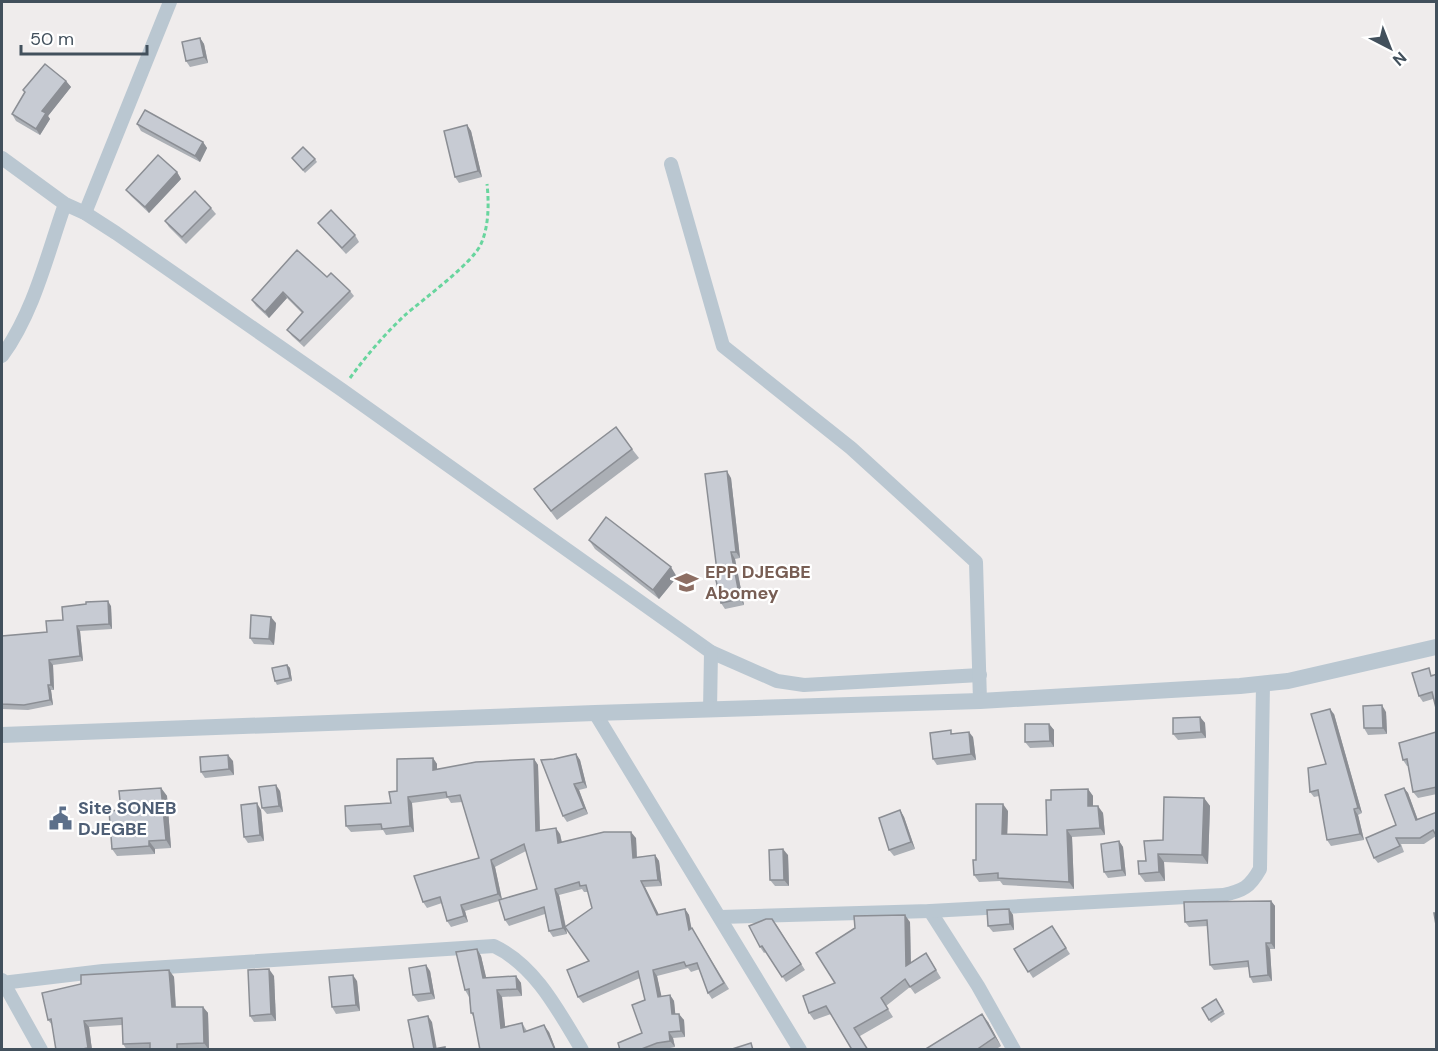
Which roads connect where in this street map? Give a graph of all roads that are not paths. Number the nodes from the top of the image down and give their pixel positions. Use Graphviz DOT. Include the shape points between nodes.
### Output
graph roads {
  1 [pos="170,2"];
  2 [pos="2,158"];
  3 [pos="671,164"];
  4 [pos="65,204"];
  5 [pos="85,213"];
  6 [pos="2,356"];
  7 [pos="1437,647"];
  8 [pos="711,652"];
  9 [pos="981,675"];
  10 [pos="1263,684"];
  11 [pos="980,701"];
  12 [pos="710,710"];
  13 [pos="595,713"];
  14 [pos="2,735"];
  15 [pos="930,911"];
  16 [pos="720,917"];
  17 [pos="2,982"];
  18 [pos="41,1050"];
  19 [pos="582,1050"];
  20 [pos="800,1050"];
  21 [pos="1014,1050"];
  1 -- 5 [label="street"];
  2 -- 4 [label="street"];
  3 -- 9 [label="street" via="723,346 851,448 976,562"];
  4 -- 5 [label="street"];
  4 -- 6 [label="street" via="30,303"];
  5 -- 8 [label="street"];
  7 -- 10 [label="street"];
  8 -- 9 [label="street" via="777,681 804,685"];
  8 -- 12 [label="street"];
  9 -- 11 [label="street"];
  10 -- 11 [label="street"];
  10 -- 15 [label="street" via="1260,869 1252,883 1239,892"];
  11 -- 12 [label="street"];
  12 -- 13 [label="street"];
  13 -- 14 [label="street"];
  13 -- 16 [label="street"];
  15 -- 16 [label="street"];
  15 -- 21 [label="street"];
  16 -- 20 [label="street"];
  17 -- 18 [label="street"];
  17 -- 19 [label="street" via="103,971 494,946 509,953 536,981"];
}
